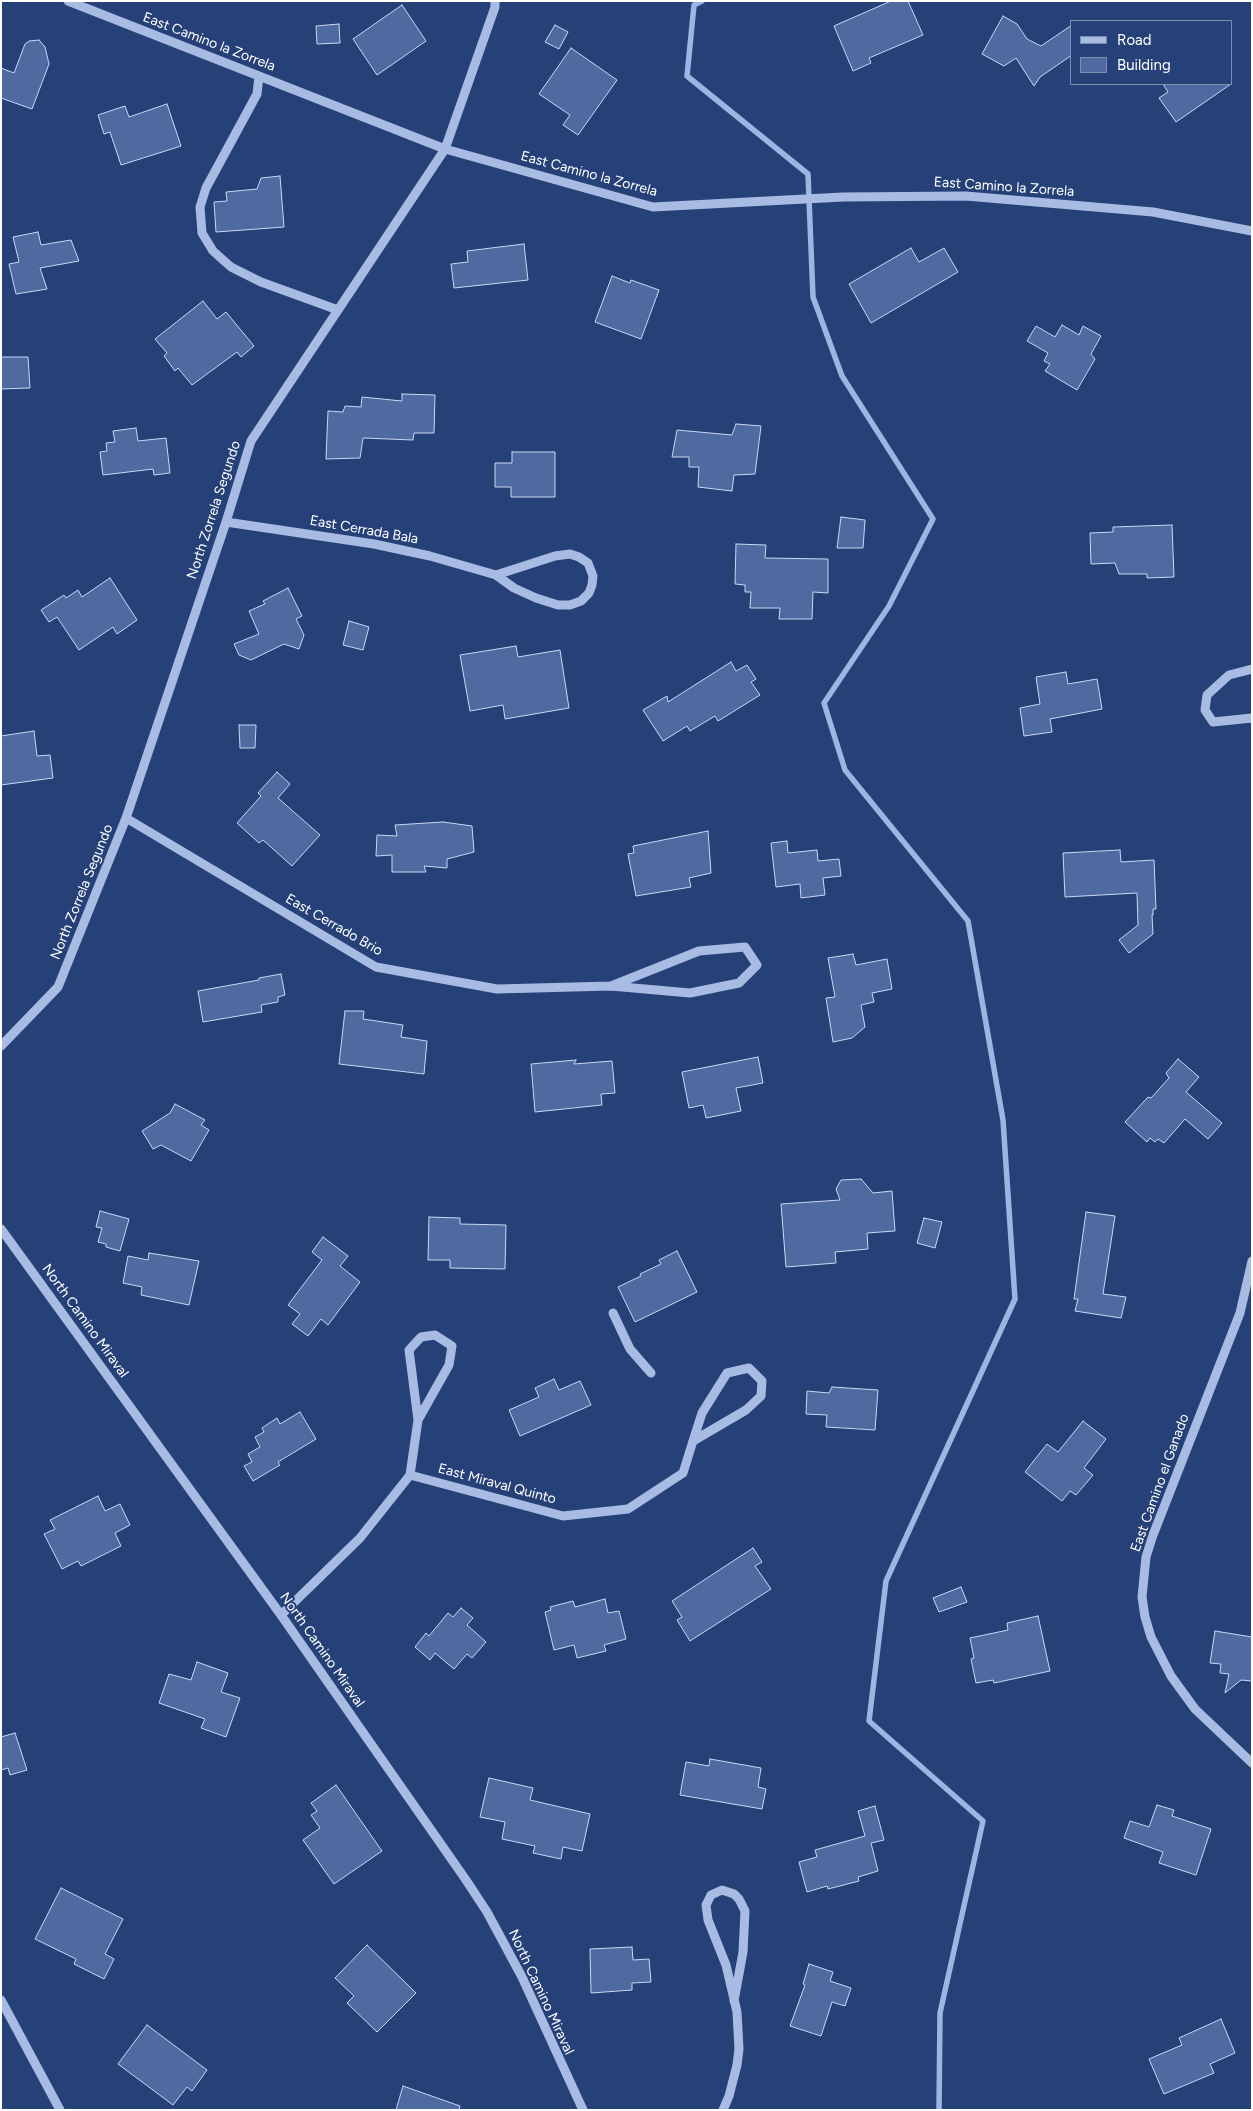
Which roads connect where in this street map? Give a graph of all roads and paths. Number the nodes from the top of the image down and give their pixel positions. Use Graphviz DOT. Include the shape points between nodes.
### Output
graph roads {
  1 [pos="68,1"];
  2 [pos="495,1"];
  3 [pos="259,76"];
  4 [pos="445,149"];
  5 [pos="1252,230"];
  6 [pos="338,310"];
  7 [pos="226,522"];
  8 [pos="496,575"];
  9 [pos="1252,669"];
  10 [pos="1252,718"];
  11 [pos="126,818"];
  12 [pos="611,986"];
  13 [pos="1,1046"];
  14 [pos="1,1229"];
  15 [pos="1252,1261"];
  16 [pos="1252,1292"];
  17 [pos="1243,1303"];
  18 [pos="613,1313"];
  19 [pos="651,1373"];
  20 [pos="418,1420"];
  21 [pos="693,1441"];
  22 [pos="410,1475"];
  23 [pos="281,1615"];
  24 [pos="1252,1763"];
  25 [pos="1,2000"];
  26 [pos="734,2001"];
  27 [pos="60,2110"];
  28 [pos="583,2110"];
  29 [pos="723,2110"];
  1 -- 3 [label="street, East Camino la Zorrela"];
  2 -- 4 [label="street, North Zorrela Segundo"];
  3 -- 4 [label="street, East Camino la Zorrela"];
  3 -- 6 [label="street" via="257,94 206,188 200,206 202,233 214,251 231,267 261,282"];
  4 -- 5 [label="street, East Camino la Zorrela" via="653,207 843,197 966,196 1153,212"];
  4 -- 6 [label="street, North Zorrela Segundo"];
  6 -- 7 [label="street, North Zorrela Segundo" via="250,441"];
  7 -- 8 [label="street, East Cerrada Bala" via="374,544"];
  7 -- 11 [label="street, North Zorrela Segundo"];
  8 -- 8 [label="street, East Cerrada Bala" via="570,554 588,563 593,576 589,593 581,601 558,605 514,588"];
  9 -- 10 [label="street" via="1229,675 1207,696 1206,710 1214,722"];
  11 -- 12 [label="street, East Cerrado Brio" via="376,967 497,989"];
  11 -- 13 [label="street, North Zorrela Segundo" via="58,987"];
  12 -- 12 [label="street, East Cerrado Brio" via="700,951 745,947 757,965 739,983 690,993"];
  14 -- 23 [label="street, North Camino Miraval"];
  15 -- 17 [label="street, East Camino el Ganado"];
  16 -- 17 [label="street, East Camino el Ganado"];
  17 -- 24 [label="street, East Camino el Ganado" via="1152,1535 1142,1597 1151,1637 1171,1676 1196,1709"];
  18 -- 19 [label="street" via="630,1349"];
  20 -- 20 [label="street" via="449,1365 452,1346 435,1335 421,1337 409,1350"];
  20 -- 22 [label="street"];
  21 -- 21 [label="street, East Miraval Quinto" via="702,1413 728,1373 749,1368 762,1381 760,1396 746,1410"];
  21 -- 22 [label="street, East Miraval Quinto" via="683,1473 628,1509 563,1516"];
  22 -- 23 [label="street" via="360,1538"];
  23 -- 28 [label="street, North Camino Miraval" via="487,1912 522,1977"];
  25 -- 27 [label="street"];
  26 -- 26 [label="street" via="743,1952 745,1911 739,1898 722,1890 711,1896 706,1911 726,1965"];
  26 -- 29 [label="street" via="738,2065"];
}
